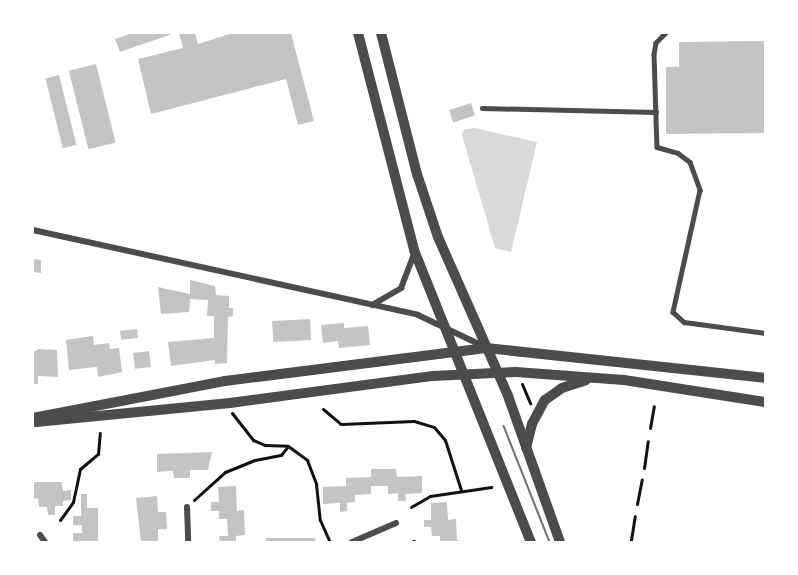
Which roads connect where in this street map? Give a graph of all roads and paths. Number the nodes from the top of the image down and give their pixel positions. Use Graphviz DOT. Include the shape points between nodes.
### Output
graph roads {
  1 [pos="358,33"];
  2 [pos="381,33"];
  3 [pos="666,33"];
  4 [pos="482,108"];
  5 [pos="656,112"];
  6 [pos="33,230"];
  7 [pos="414,250"];
  8 [pos="370,306"];
  9 [pos="444,324"];
  10 [pos="765,333"];
  11 [pos="486,348"];
  12 [pos="456,355"];
  13 [pos="497,373"];
  14 [pos="463,374"];
  15 [pos="592,378"];
  16 [pos="765,378"];
  17 [pos="524,390"];
  18 [pos="765,402"];
  19 [pos="533,406"];
  20 [pos="654,406"];
  21 [pos="323,409"];
  22 [pos="232,418"];
  23 [pos="33,420"];
  24 [pos="650,428"];
  25 [pos="100,433"];
  26 [pos="648,441"];
  27 [pos="288,446"];
  28 [pos="526,448"];
  29 [pos="644,468"];
  30 [pos="642,479"];
  31 [pos="491,488"];
  32 [pos="461,490"];
  33 [pos="637,504"];
  34 [pos="187,507"];
  35 [pos="411,507"];
  36 [pos="635,516"];
  37 [pos="60,520"];
  38 [pos="396,523"];
  39 [pos="40,535"];
  40 [pos="631,540"];
  41 [pos="45,542"];
  42 [pos="188,542"];
  43 [pos="330,542"];
  44 [pos="352,542"];
  45 [pos="531,542"];
  46 [pos="560,542"];
  1 -- 7 [label="street"];
  2 -- 11 [label="street" via="421,184"];
  3 -- 5 [label="lane" via="654,48"];
  4 -- 5 [label="lane"];
  5 -- 10 [label="lane" via="657,147 684,157 699,182 673,306 675,317 684,322"];
  6 -- 8 [label="street"];
  7 -- 8 [label="street" via="401,288"];
  7 -- 9 [label="street"];
  8 -- 9 [label="street"];
  9 -- 11 [label="street"];
  9 -- 12 [label="street"];
  11 -- 12 [label="street"];
  11 -- 13 [label="street"];
  11 -- 16 [label="street"];
  12 -- 14 [label="street"];
  12 -- 23 [label="street" via="225,381"];
  13 -- 14 [label="street"];
  13 -- 15 [label="street"];
  13 -- 28 [label="street"];
  14 -- 23 [label="street" via="230,404"];
  14 -- 45 [label="street"];
  15 -- 18 [label="street"];
  15 -- 28 [label="street" via="562,387 545,400 535,416"];
  17 -- 19 [label="path"];
  20 -- 24 [label="path"];
  21 -- 32 [label="path" via="341,424 414,421 434,428 445,440"];
  22 -- 27 [label="path" via="253,440"];
  25 -- 37 [label="path" via="98,454 80,470 73,502"];
  26 -- 29 [label="path"];
  27 -- 34 [label="path" via="281,455 255,459 225,472"];
  27 -- 43 [label="path" via="312,470 320,520"];
  28 -- 46 [label="street"];
  30 -- 33 [label="path"];
  31 -- 32 [label="path"];
  32 -- 35 [label="path" via="430,496"];
  34 -- 42 [label="street"];
  36 -- 40 [label="path"];
  38 -- 44 [label="street"];
  39 -- 41 [label="street"];
}
